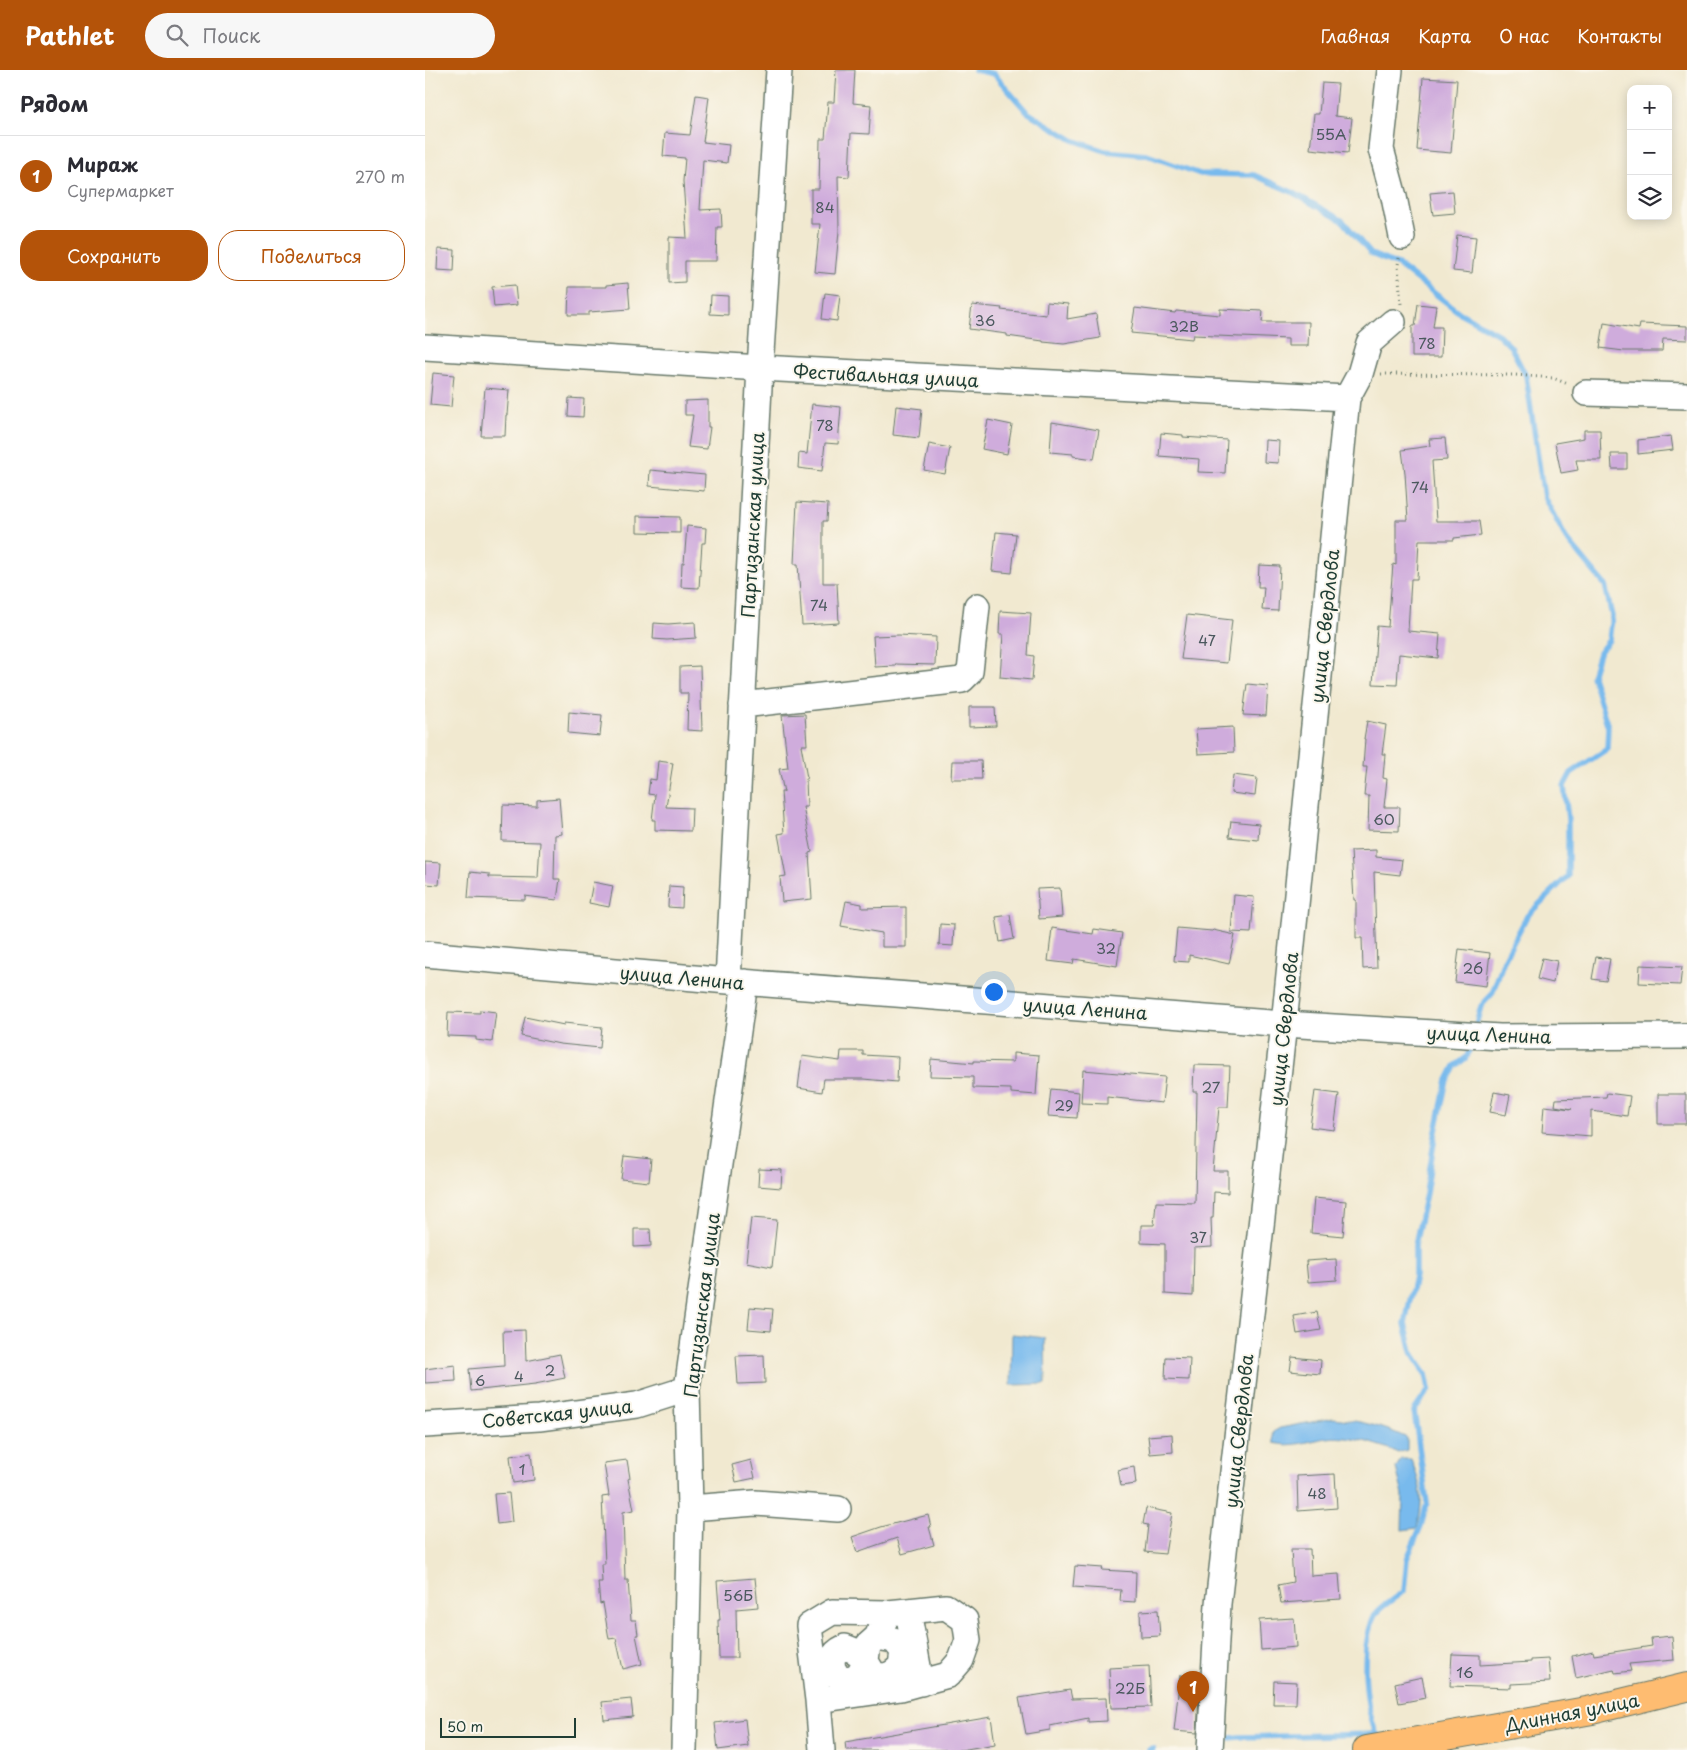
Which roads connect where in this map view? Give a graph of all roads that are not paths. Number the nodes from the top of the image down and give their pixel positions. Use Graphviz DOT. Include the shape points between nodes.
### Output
graph roads {
  1 [pos="779,70"];
  2 [pos="1390,70"];
  3 [pos="1402,237"];
  4 [pos="1393,322"];
  5 [pos="425,347"];
  6 [pos="760,368"];
  7 [pos="1586,393"];
  8 [pos="1687,396"];
  9 [pos="1347,398"];
  10 [pos="977,606"];
  11 [pos="742,705"];
  12 [pos="425,954"];
  13 [pos="737,982"];
  14 [pos="1284,1024"];
  15 [pos="1687,1036"];
  16 [pos="687,1389"];
  17 [pos="425,1426"];
  18 [pos="690,1508"];
  19 [pos="838,1509"];
  20 [pos="898,1612"];
  21 [pos="877,1637"];
  22 [pos="921,1683"];
  23 [pos="1687,1687"];
  24 [pos="819,1700"];
  25 [pos="1376,1748"];
  26 [pos="684,1750"];
  27 [pos="822,1750"];
  28 [pos="1210,1750"];
  1 -- 6 [label="street, Партизанская улица"];
  2 -- 3 [label="street" via="1381,149"];
  4 -- 9 [label="street, улица Свердлова" via="1369,343 1360,374"];
  5 -- 6 [label="street, Фестивальная улица"];
  6 -- 9 [label="street, Фестивальная улица"];
  6 -- 11 [label="street, Партизанская улица"];
  7 -- 8 [label="street"];
  9 -- 14 [label="street, улица Свердлова"];
  10 -- 11 [label="street" via="970,672 962,680"];
  11 -- 13 [label="street, Партизанская улица"];
  12 -- 13 [label="street, улица Ленина"];
  13 -- 14 [label="street, улица Ленина"];
  13 -- 16 [label="street, Партизанская улица"];
  14 -- 15 [label="street, улица Ленина" via="1500,1037"];
  14 -- 28 [label="street, улица Свердлова" via="1218,1604"];
  16 -- 17 [label="street, Советская улица" via="637,1405 539,1418"];
  16 -- 18 [label="street, Партизанская улица"];
  18 -- 19 [label="street" via="755,1502"];
  18 -- 26 [label="street, Партизанская улица"];
  20 -- 21 [label="street"];
  20 -- 22 [label="street"];
  20 -- 22 [label="street" via="946,1607 965,1620 968,1640 961,1660 948,1675"];
  20 -- 24 [label="street" via="832,1612 809,1626"];
  21 -- 21 [label="street" via="894,1640 903,1651 901,1666 890,1676 873,1674 866,1660 868,1645"];
  22 -- 24 [label="street"];
  23 -- 25 [label="main road, Длинная улица" via="1592,1710"];
  24 -- 27 [label="street"];
}
